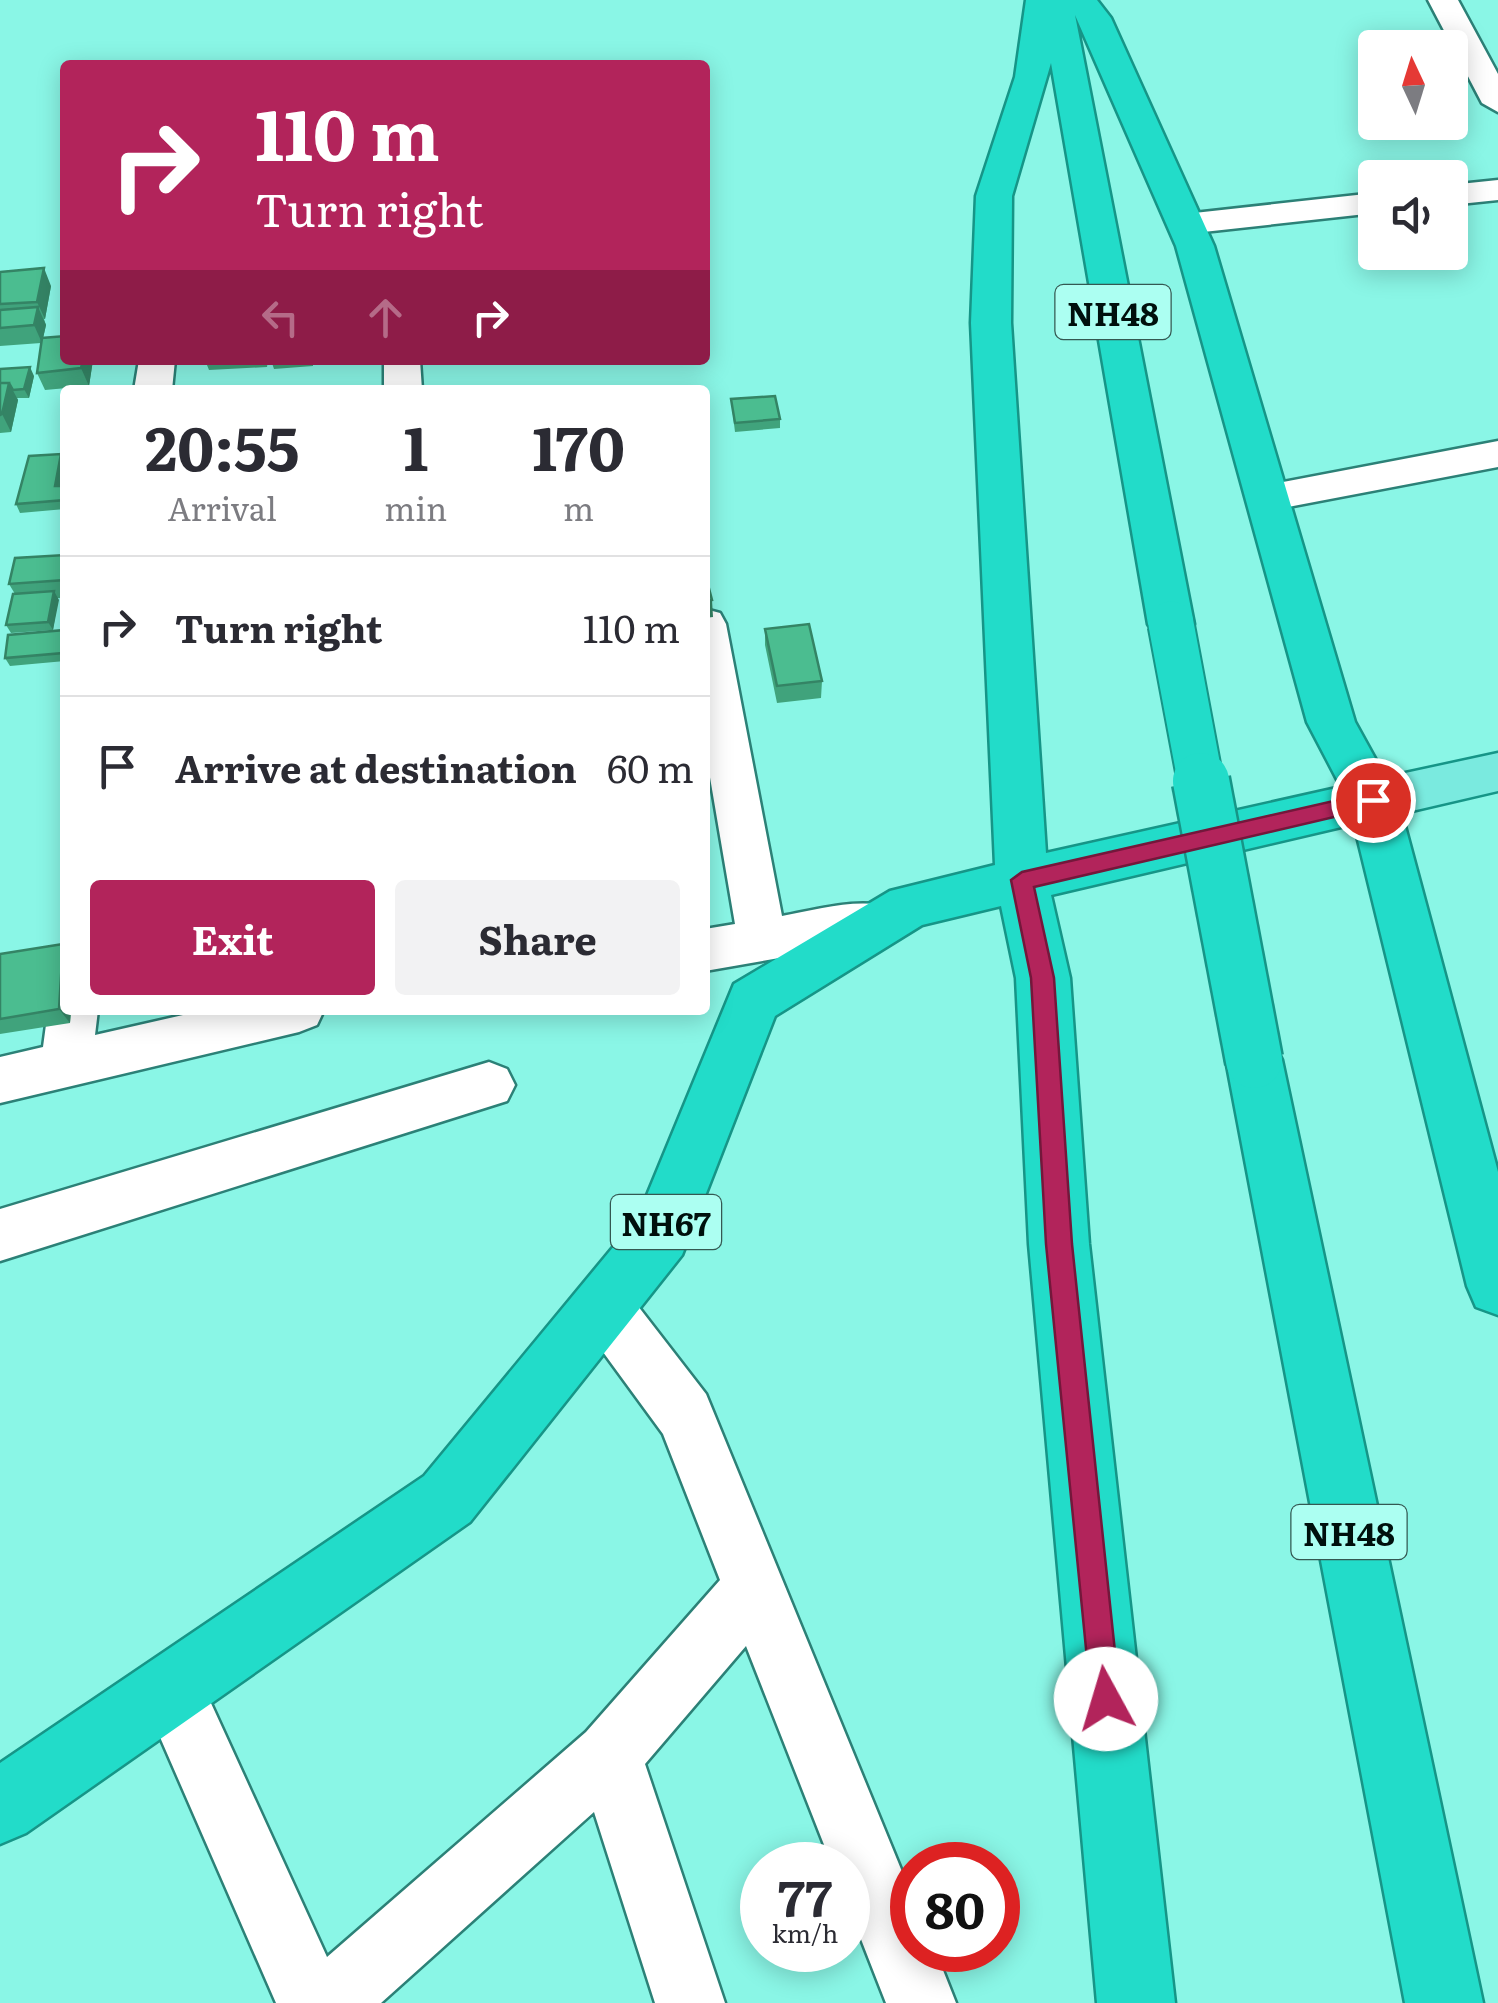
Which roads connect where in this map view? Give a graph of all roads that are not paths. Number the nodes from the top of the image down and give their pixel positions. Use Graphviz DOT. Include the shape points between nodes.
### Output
graph roads {
  1 [pos="1042,0"];
  2 [pos="1056,0"];
  3 [pos="1080,0"];
  4 [pos="1443,0"];
  5 [pos="1498,103"];
  6 [pos="1498,190"];
  7 [pos="1468,193"];
  8 [pos="1358,205"];
  9 [pos="1185,224"];
  10 [pos="1498,454"];
  11 [pos="1267,498"];
  12 [pos="710,652"];
  13 [pos="1498,772"];
  14 [pos="1373,800"];
  15 [pos="1022,880"];
  16 [pos="882,923"];
  17 [pos="762,940"];
  18 [pos="710,949"];
  19 [pos="72,1015"];
  20 [pos="277,1015"];
  21 [pos="66,1064"];
  22 [pos="0,1080"];
  23 [pos="490,1085"];
  24 [pos="0,1235"];
  25 [pos="1498,1286"];
  26 [pos="604,1307"];
  27 [pos="755,1588"];
  28 [pos="171,1689"];
  29 [pos="609,1755"];
  30 [pos="0,1807"];
  31 [pos="312,2003"];
  32 [pos="328,2003"];
  33 [pos="690,2003"];
  34 [pos="921,2003"];
  35 [pos="1136,2003"];
  36 [pos="1444,2003"];
  1 -- 15 [label="highway" via="1032,77 994,196 992,323"];
  2 -- 36 [label="highway, NH48, bridge" via="1254,1060"];
  3 -- 9 [label="highway" via="1098,25"];
  4 -- 5 [label="street"];
  6 -- 7 [label="street"];
  8 -- 9 [label="street"];
  9 -- 11 [label="highway"];
  10 -- 11 [label="street"];
  11 -- 14 [label="highway" via="1331,722"];
  12 -- 17 [label="street"];
  13 -- 14 [label="main road"];
  14 -- 15 [label="highway, NH67"];
  14 -- 25 [label="highway"];
  15 -- 16 [label="highway, NH67" via="910,906"];
  15 -- 35 [label="highway" via="1043,978 1059,1244"];
  16 -- 17 [label="street" via="852,922"];
  16 -- 26 [label="highway, NH67" via="753,1001 661,1235"];
  17 -- 18 [label="street"];
  19 -- 21 [label="street"];
  20 -- 21 [label="street"];
  21 -- 22 [label="street"];
  23 -- 24 [label="street"];
  26 -- 27 [label="street" via="685,1415"];
  26 -- 28 [label="highway, NH67" via="447,1499"];
  27 -- 29 [label="street"];
  27 -- 34 [label="street"];
  28 -- 30 [label="highway, NH67"];
  28 -- 31 [label="street"];
  29 -- 32 [label="street"];
  29 -- 33 [label="street"];
}
